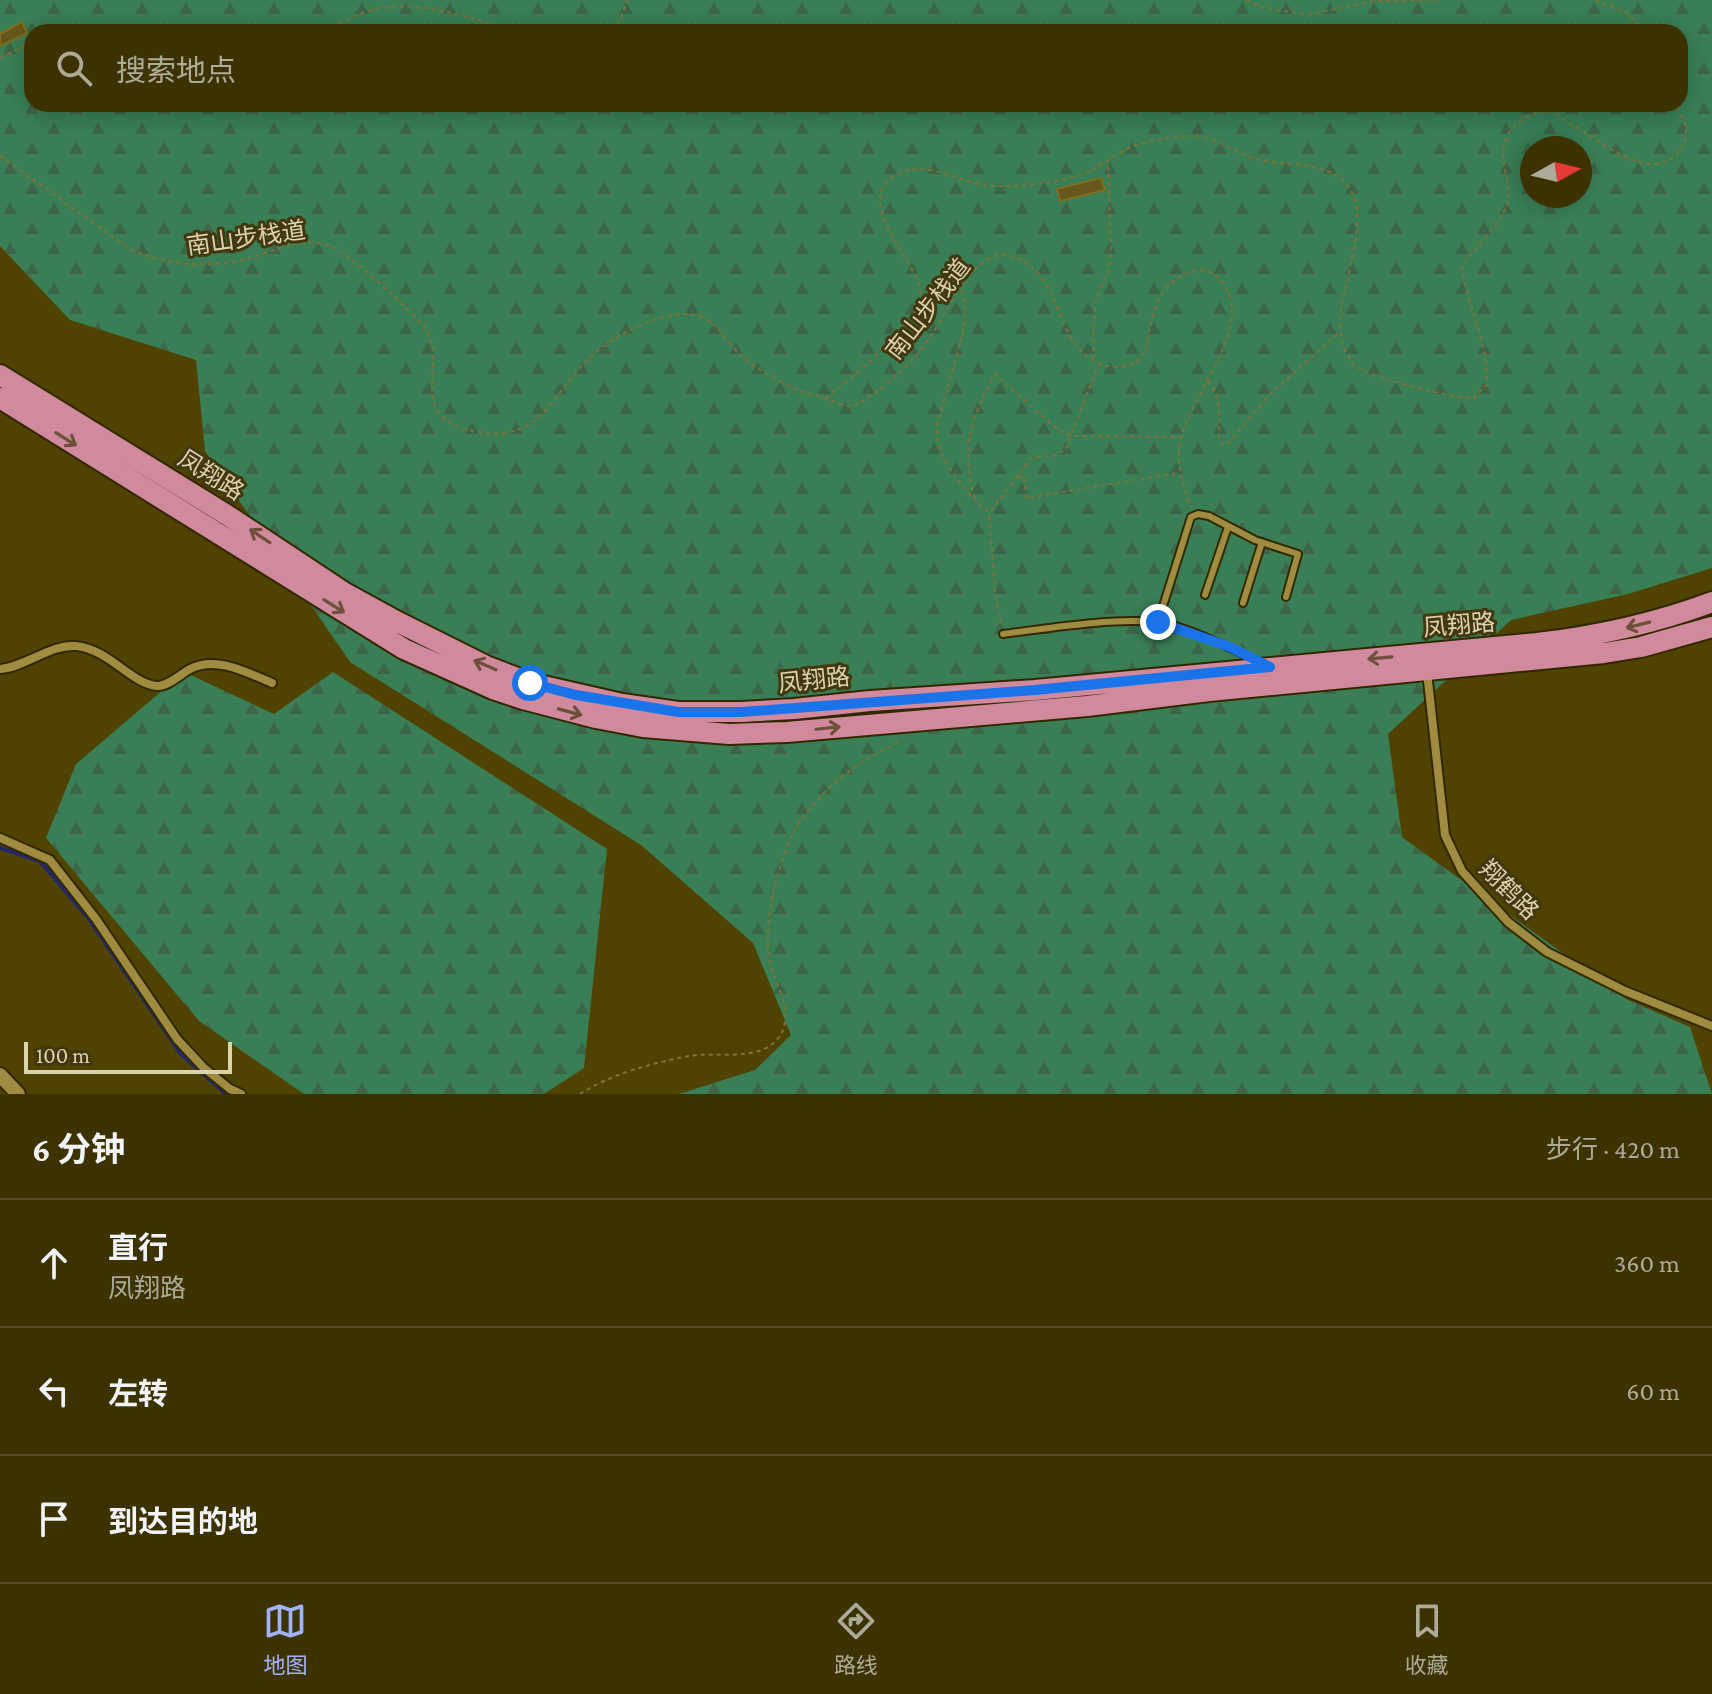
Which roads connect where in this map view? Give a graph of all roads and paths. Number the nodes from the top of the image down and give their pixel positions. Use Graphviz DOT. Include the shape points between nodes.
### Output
graph roads {
  1 [pos="628,0"];
  2 [pos="1246,0"];
  3 [pos="1439,0"];
  4 [pos="1595,0"];
  5 [pos="334,24"];
  6 [pos="492,24"];
  7 [pos="618,24"];
  8 [pos="1637,24"];
  9 [pos="24,46"];
  10 [pos="0,58"];
  11 [pos="1553,112"];
  12 [pos="1553,112"];
  13 [pos="1679,112"];
  14 [pos="0,156"];
  15 [pos="1108,159"];
  16 [pos="962,289"];
  17 [pos="1340,332"];
  18 [pos="1093,361"];
  19 [pos="1099,364"];
  20 [pos="0,375"];
  21 [pos="1207,381"];
  22 [pos="0,398"];
  23 [pos="826,398"];
  24 [pos="1072,436"];
  25 [pos="1181,437"];
  26 [pos="1178,473"];
  27 [pos="1018,477"];
  28 [pos="975,500"];
  29 [pos="989,513"];
  30 [pos="1194,516"];
  31 [pos="1228,527"];
  32 [pos="1262,542"];
  33 [pos="1205,595"];
  34 [pos="1286,597"];
  35 [pos="1712,602"];
  36 [pos="1243,603"];
  37 [pos="1158,622"];
  38 [pos="1712,627"];
  39 [pos="1003,634"];
  40 [pos="1270,667"];
  41 [pos="0,669"];
  42 [pos="1427,671"];
  43 [pos="272,683"];
  44 [pos="913,720"];
  45 [pos="0,838"];
  46 [pos="1712,1026"];
  47 [pos="0,1075"];
  48 [pos="18,1094"];
  49 [pos="241,1094"];
  50 [pos="580,1094"];
  1 -- 7 [label="path"];
  2 -- 3 [label="path" via="1307,15 1375,1"];
  4 -- 8 [label="path" via="1627,13"];
  5 -- 6 [label="path" via="382,7 429,10"];
  9 -- 10 [label="path"];
  11 -- 13 [label="path, 南山步栈道" via="1625,156 1663,163 1676,158 1683,146"];
  12 -- 17 [label="path, 南山步栈道" via="1518,123 1507,139 1501,156 1508,199 1503,214 1462,268 1488,374 1474,398 1447,396 1355,367"];
  14 -- 23 [label="path, 南山步栈道" via="130,249 152,259 209,264 286,245 333,247 423,322 433,357 434,404 455,425 513,432 530,425 548,411 588,359 622,334 676,314 710,320 735,349 777,380 799,393"];
  15 -- 17 [label="path, 南山步栈道" via="1143,143 1201,137 1251,158 1330,172 1344,182 1354,196 1358,218"];
  15 -- 18 [label="path" via="1111,256 1095,302"];
  15 -- 23 [label="path, 南山步栈道" via="1073,177 1040,184 985,185 915,168 895,175 880,201 892,237 919,281 919,305 892,339"];
  16 -- 18 [label="path, 南山步栈道" via="993,256 1020,258 1042,279 1074,344"];
  16 -- 23 [label="path, 南山步栈道" via="927,341 871,397 852,407"];
  16 -- 28 [label="path" via="962,336 937,439 945,462"];
  17 -- 21 [label="path" via="1268,396 1224,445 1219,439 1219,404"];
  18 -- 19 [label="path, 南山步栈道"];
  19 -- 21 [label="path" via="1124,368 1136,362 1167,285 1199,269 1215,274 1233,303"];
  19 -- 24 [label="path"];
  40 -- 20 [label="main road, 凤翔路, one-way" via="741,712 678,712 576,695 486,666 345,593"];
  21 -- 25 [label="path"];
  22 -- 44 [label="main road, 凤翔路, one-way" via="377,632 493,689 596,718 700,732 787,732"];
  24 -- 25 [label="path"];
  24 -- 27 [label="path" via="1056,455 1031,458"];
  24 -- 28 [label="path" via="1058,430 995,374 980,401 966,456"];
  25 -- 26 [label="path"];
  26 -- 27 [label="path" via="1026,498 1024,476"];
  26 -- 30 [label="path"];
  27 -- 29 [label="path"];
  28 -- 29 [label="path"];
  29 -- 39 [label="path"];
  30 -- 31 [label="lane" via="1209,516"];
  30 -- 37 [label="lane"];
  31 -- 32 [label="lane"];
  31 -- 33 [label="lane"];
  32 -- 34 [label="lane" via="1298,554"];
  32 -- 36 [label="lane"];
  35 -- 40 [label="main road, 凤翔路, one-way" via="1574,639"];
  37 -- 39 [label="lane"];
  37 -- 40 [label="lane"];
  38 -- 42 [label="main road, 凤翔路" via="1604,653"];
  41 -- 43 [label="street" via="76,646 112,659 141,682 161,686 197,665 232,666"];
  42 -- 44 [label="main road, 凤翔路"];
  42 -- 46 [label="street, 翔鹤路" via="1445,835 1462,871 1508,922 1547,952"];
  44 -- 50 [label="path" via="901,739 837,782 792,836 769,923 769,959 786,1011 780,1034 763,1049 731,1056 692,1055"];
  45 -- 49 [label="street" via="50,860 177,1039 203,1067"];
  47 -- 48 [label="street"];
}
